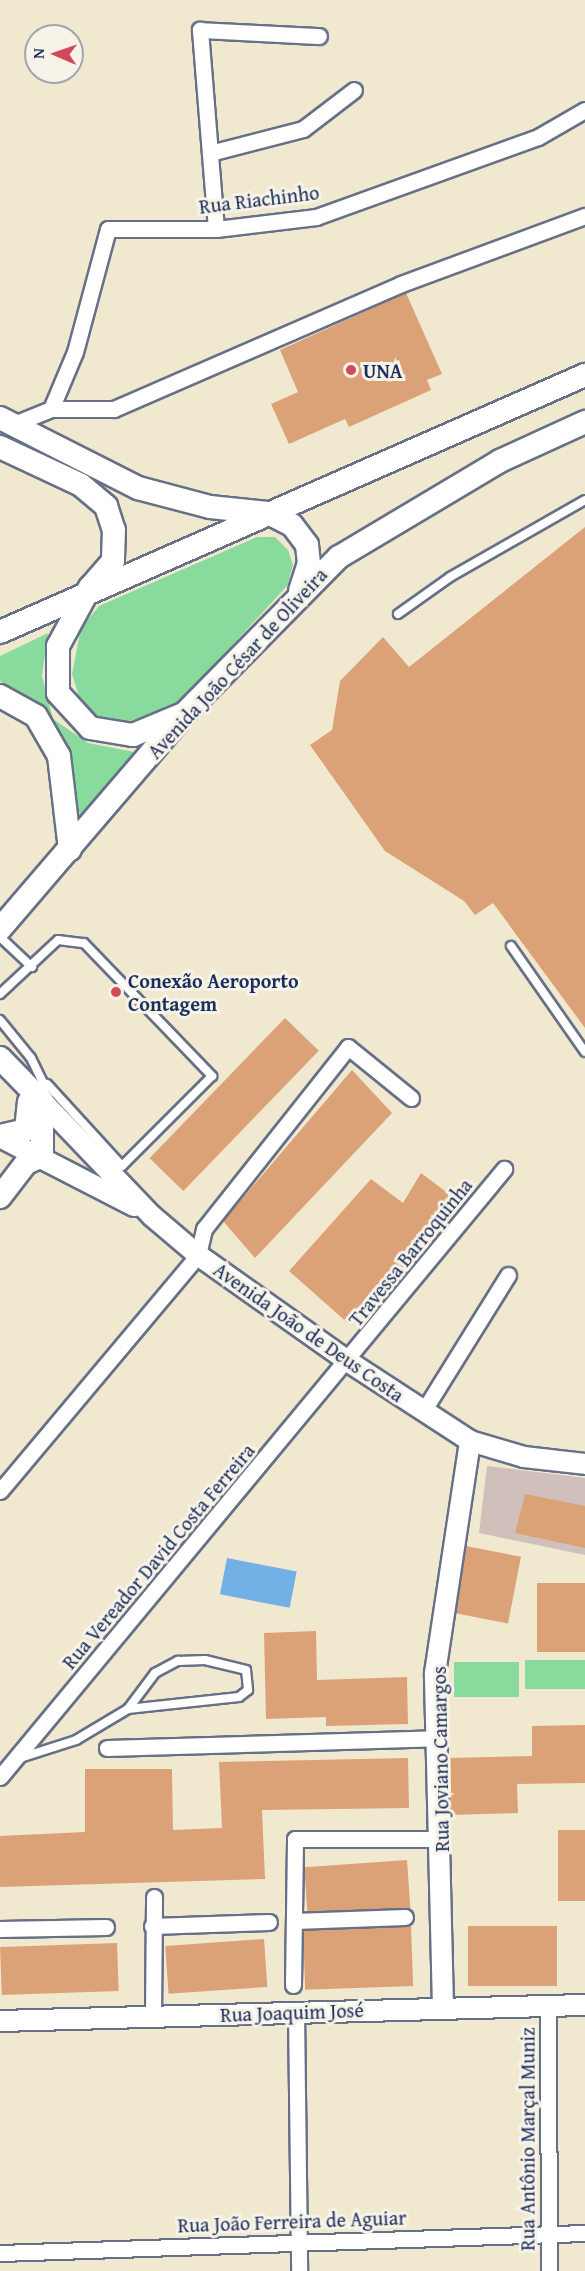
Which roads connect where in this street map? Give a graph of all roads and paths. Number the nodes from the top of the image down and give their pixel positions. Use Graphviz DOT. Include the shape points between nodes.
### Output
graph roads {
  1 [pos="320,36"];
  2 [pos="354,90"];
  3 [pos="585,110"];
  4 [pos="210,153"];
  5 [pos="585,216"];
  6 [pos="216,229"];
  7 [pos="585,375"];
  8 [pos="51,409"];
  9 [pos="7,421"];
  10 [pos="585,422"];
  11 [pos="0,447"];
  12 [pos="585,500"];
  13 [pos="268,513"];
  14 [pos="299,592"];
  15 [pos="85,595"];
  16 [pos="398,614"];
  17 [pos="0,632"];
  18 [pos="0,696"];
  19 [pos="185,713"];
  20 [pos="70,849"];
  21 [pos="0,929"];
  22 [pos="0,937"];
  23 [pos="511,946"];
  24 [pos="32,967"];
  25 [pos="0,994"];
  26 [pos="0,1020"];
  27 [pos="585,1052"];
  28 [pos="0,1058"];
  29 [pos="21,1080"];
  30 [pos="45,1093"];
  31 [pos="411,1098"];
  32 [pos="0,1136"];
  33 [pos="42,1156"];
  34 [pos="504,1169"];
  35 [pos="0,1197"];
  36 [pos="152,1216"];
  37 [pos="198,1255"];
  38 [pos="508,1275"];
  39 [pos="349,1362"];
  40 [pos="424,1410"];
  41 [pos="470,1441"];
  42 [pos="585,1464"];
  43 [pos="0,1491"];
  44 [pos="128,1709"];
  45 [pos="436,1738"];
  46 [pos="107,1748"];
  47 [pos="16,1759"];
  48 [pos="0,1777"];
  49 [pos="441,1839"];
  50 [pos="154,1897"];
  51 [pos="405,1917"];
  52 [pos="294,1921"];
  53 [pos="269,1922"];
  54 [pos="153,1926"];
  55 [pos="106,1927"];
  56 [pos="0,1929"];
  57 [pos="293,1985"];
  58 [pos="585,2005"];
  59 [pos="548,2006"];
  60 [pos="442,2007"];
  61 [pos="296,2011"];
  62 [pos="153,2017"];
  63 [pos="0,2021"];
  64 [pos="585,2233"];
  65 [pos="548,2235"];
  66 [pos="298,2240"];
  67 [pos="0,2253"];
  68 [pos="298,2271"];
  69 [pos="549,2271"];
  1 -- 4 [label="street" via="200,30"];
  2 -- 4 [label="street" via="303,129"];
  3 -- 6 [label="street, Rua Riachinho" via="538,137 316,217"];
  4 -- 6 [label="street"];
  5 -- 8 [label="street" via="401,284 114,409"];
  6 -- 8 [label="street, Rua Riachinho" via="108,228 75,352"];
  7 -- 13 [label="main road"];
  8 -- 9 [label="street"];
  9 -- 13 [label="main road" via="138,488 210,507"];
  10 -- 14 [label="main road, Avenida João César de Oliveira" via="425,502 339,557"];
  11 -- 15 [label="main road" via="81,485 106,506 113,561"];
  12 -- 16 [label="lane" via="450,577"];
  13 -- 14 [label="main road" via="292,525 307,545 309,563"];
  13 -- 15 [label="main road"];
  14 -- 19 [label="main road, Avenida João César de Oliveira"];
  15 -- 17 [label="main road"];
  15 -- 19 [label="main road" via="58,646 58,693 72,712 90,728 133,735"];
  18 -- 20 [label="main road" via="36,716 59,756"];
  19 -- 20 [label="main road, Avenida João César de Oliveira"];
  20 -- 21 [label="main road, Avenida João César de Oliveira"];
  22 -- 24 [label="lane"];
  23 -- 27 [label="lane"];
  24 -- 25 [label="lane"];
  24 -- 30 [label="lane" via="58,940 84,943 212,1076 122,1166"];
  26 -- 30 [label="lane"];
  28 -- 29 [label="main road, Avenida João de Deus Costa"];
  29 -- 30 [label="main road, Avenida João de Deus Costa"];
  29 -- 32 [label="main road" via="30,1121 26,1130"];
  30 -- 33 [label="main road"];
  30 -- 36 [label="street, Avenida João de Deus Costa"];
  31 -- 37 [label="street" via="348,1047 204,1229"];
  32 -- 33 [label="street, Avenida João de Deus Costa"];
  33 -- 35 [label="main road" via="26,1163"];
  33 -- 36 [label="street, Avenida João de Deus Costa"];
  34 -- 39 [label="street, Travessa Barroquinha"];
  36 -- 37 [label="street, Avenida João de Deus Costa"];
  37 -- 39 [label="street, Avenida João de Deus Costa"];
  37 -- 43 [label="street"];
  38 -- 40 [label="street"];
  39 -- 40 [label="street, Avenida João de Deus Costa"];
  39 -- 47 [label="street, Rua Vereador David Costa Ferreira"];
  40 -- 41 [label="street, Avenida João de Deus Costa"];
  41 -- 42 [label="street, Avenida João de Deus Costa" via="524,1457"];
  41 -- 45 [label="street, Rua Joviano Camargos" via="435,1673"];
  44 -- 44 [label="lane" via="239,1697 248,1689 246,1670 206,1660 178,1661 154,1673"];
  44 -- 47 [label="lane" via="76,1740"];
  45 -- 46 [label="street"];
  45 -- 49 [label="street, Rua Joviano Camargos"];
  47 -- 48 [label="street, Rua Vereador David Costa Ferreira"];
  49 -- 52 [label="street" via="295,1839"];
  49 -- 60 [label="street, Rua Joviano Camargos"];
  50 -- 54 [label="street"];
  51 -- 52 [label="street"];
  52 -- 57 [label="street"];
  53 -- 54 [label="street"];
  54 -- 62 [label="street"];
  55 -- 56 [label="street"];
  58 -- 59 [label="street, Rua Joaquim José"];
  59 -- 60 [label="street, Rua Joaquim José"];
  59 -- 65 [label="street, Rua Antônio Marçal Muniz"];
  60 -- 61 [label="street, Rua Joaquim José"];
  61 -- 62 [label="street, Rua Joaquim José"];
  61 -- 66 [label="street"];
  62 -- 63 [label="street, Rua Joaquim José"];
  64 -- 65 [label="street, Rua João Ferreira de Aguiar"];
  65 -- 66 [label="street, Rua João Ferreira de Aguiar"];
  65 -- 69 [label="street, Rua Antônio Marçal Muniz"];
  66 -- 67 [label="street, Rua João Ferreira de Aguiar"];
  66 -- 68 [label="street"];
}
